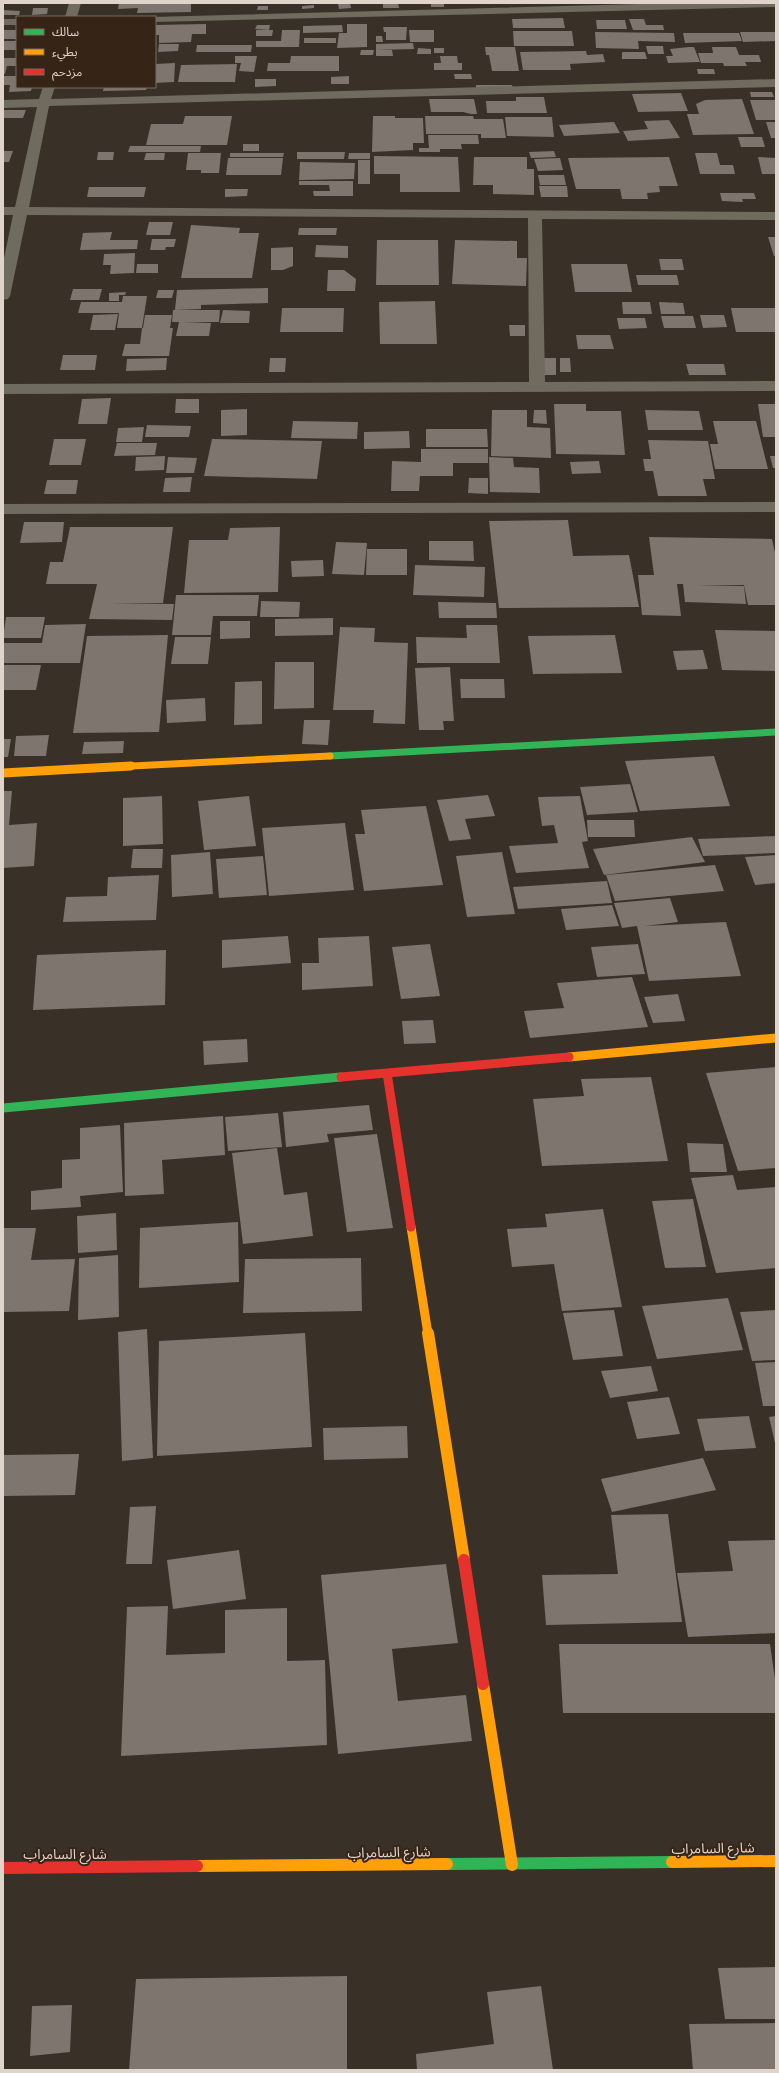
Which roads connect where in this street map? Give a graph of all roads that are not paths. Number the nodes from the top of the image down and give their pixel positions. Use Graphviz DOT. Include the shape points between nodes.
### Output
graph roads {
  1 [pos="75,3"];
  2 [pos="776,4"];
  3 [pos="674,5"];
  4 [pos="71,16"];
  5 [pos="156,19"];
  6 [pos="3,22"];
  7 [pos="16,22"];
  8 [pos="776,83"];
  9 [pos="49,88"];
  10 [pos="44,103"];
  11 [pos="3,104"];
  12 [pos="3,211"];
  13 [pos="21,211"];
  14 [pos="535,214"];
  15 [pos="776,216"];
  16 [pos="3,296"];
  17 [pos="537,386"];
  18 [pos="776,386"];
  19 [pos="3,389"];
  20 [pos="776,507"];
  21 [pos="3,509"];
  22 [pos="776,732"];
  23 [pos="3,773"];
  24 [pos="776,1038"];
  25 [pos="387,1072"];
  26 [pos="3,1108"];
  27 [pos="776,1861"];
  28 [pos="512,1865"];
  29 [pos="3,1868"];
  1 -- 4 [label="street"];
  2 -- 3 [label="street"];
  3 -- 5 [label="street"];
  6 -- 7 [label="street"];
  8 -- 10 [label="street"];
  9 -- 10 [label="street"];
  10 -- 11 [label="street"];
  10 -- 13 [label="street"];
  12 -- 13 [label="street"];
  13 -- 14 [label="street"];
  13 -- 16 [label="street"];
  14 -- 15 [label="street"];
  14 -- 17 [label="street"];
  17 -- 18 [label="street"];
  17 -- 19 [label="street"];
  20 -- 21 [label="street"];
  22 -- 23 [label="street"];
  24 -- 25 [label="street"];
  25 -- 26 [label="street"];
  25 -- 28 [label="street"];
  27 -- 28 [label="street, شارع السامراب"];
  28 -- 29 [label="street, شارع السامراب"];
}
